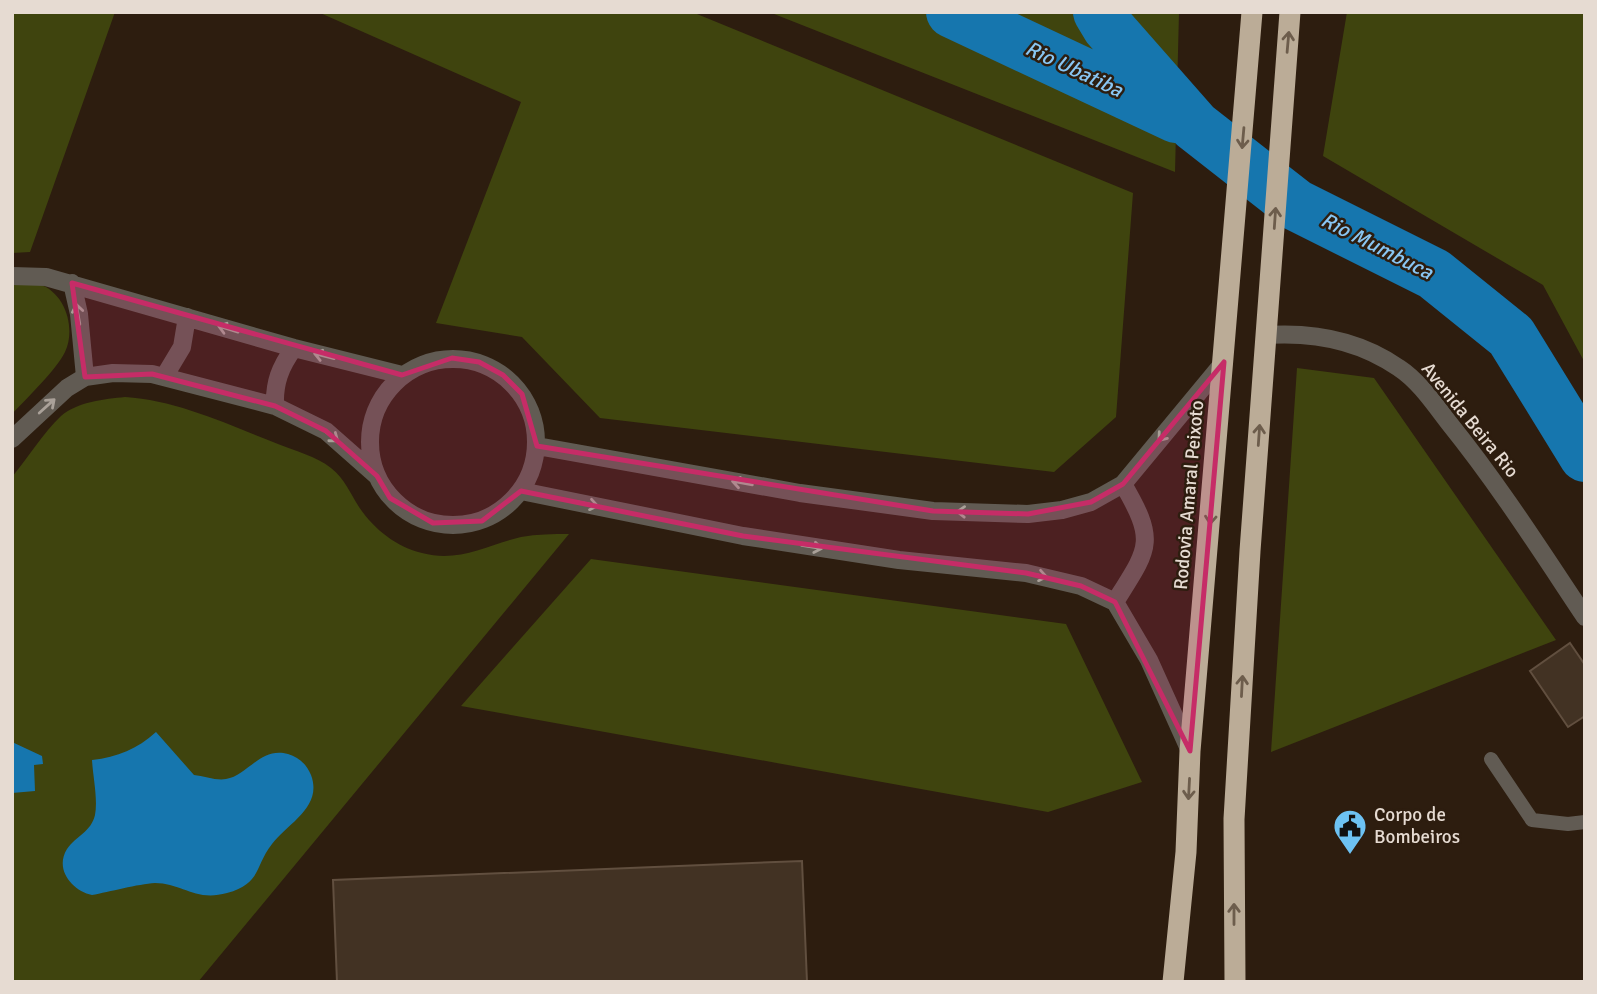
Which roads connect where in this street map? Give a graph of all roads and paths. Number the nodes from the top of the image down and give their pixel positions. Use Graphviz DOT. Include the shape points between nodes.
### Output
graph roads {
  1 [pos="1252,12"];
  2 [pos="1290,12"];
  3 [pos="12,276"];
  4 [pos="72,283"];
  5 [pos="187,317"];
  6 [pos="1266,335"];
  7 [pos="294,348"];
  8 [pos="1224,362"];
  9 [pos="402,376"];
  10 [pos="85,377"];
  11 [pos="164,377"];
  12 [pos="275,407"];
  13 [pos="12,439"];
  14 [pos="537,446"];
  15 [pos="377,476"];
  16 [pos="1123,484"];
  17 [pos="521,491"];
  18 [pos="1115,602"];
  19 [pos="1585,617"];
  20 [pos="1190,751"];
  21 [pos="1491,759"];
  22 [pos="1585,822"];
  23 [pos="1173,982"];
  24 [pos="1235,982"];
  1 -- 8 [label="highway, Rodovia Amaral Peixoto, one-way"];
  6 -- 2 [label="highway, one-way"];
  3 -- 4 [label="street" via="46,276"];
  4 -- 5 [label="street"];
  10 -- 4 [label="street, one-way"];
  7 -- 5 [label="street, one-way"];
  5 -- 11 [label="street" via="182,347"];
  6 -- 19 [label="street, Avenida Beira Rio" via="1334,338 1401,369 1492,479"];
  24 -- 6 [label="highway, one-way" via="1234,819"];
  9 -- 7 [label="street, one-way"];
  7 -- 12 [label="street" via="278,375"];
  8 -- 16 [label="street, one-way"];
  8 -- 20 [label="highway, Rodovia Amaral Peixoto, one-way"];
  9 -- 14 [label="street" via="426,363 452,358 479,362 503,375 522,394 534,419"];
  9 -- 15 [label="street" via="383,396 372,422 370,449"];
  10 -- 11 [label="street" via="113,373"];
  13 -- 10 [label="street, one-way" via="67,387"];
  11 -- 12 [label="street"];
  12 -- 15 [label="street, one-way" via="326,431"];
  16 -- 14 [label="street, one-way" via="1091,502 1062,510 1028,514 933,511 800,493"];
  14 -- 17 [label="street"];
  15 -- 17 [label="street" via="390,498 410,514 458,526 482,521 504,509"];
  16 -- 18 [label="street" via="1146,532 1143,554"];
  17 -- 18 [label="street, one-way" via="743,536 899,560 1026,573 1082,586"];
  18 -- 20 [label="street" via="1149,660"];
  20 -- 23 [label="highway, Rodovia Amaral Peixoto, one-way"];
  21 -- 22 [label="lane" via="1532,820"];
}
